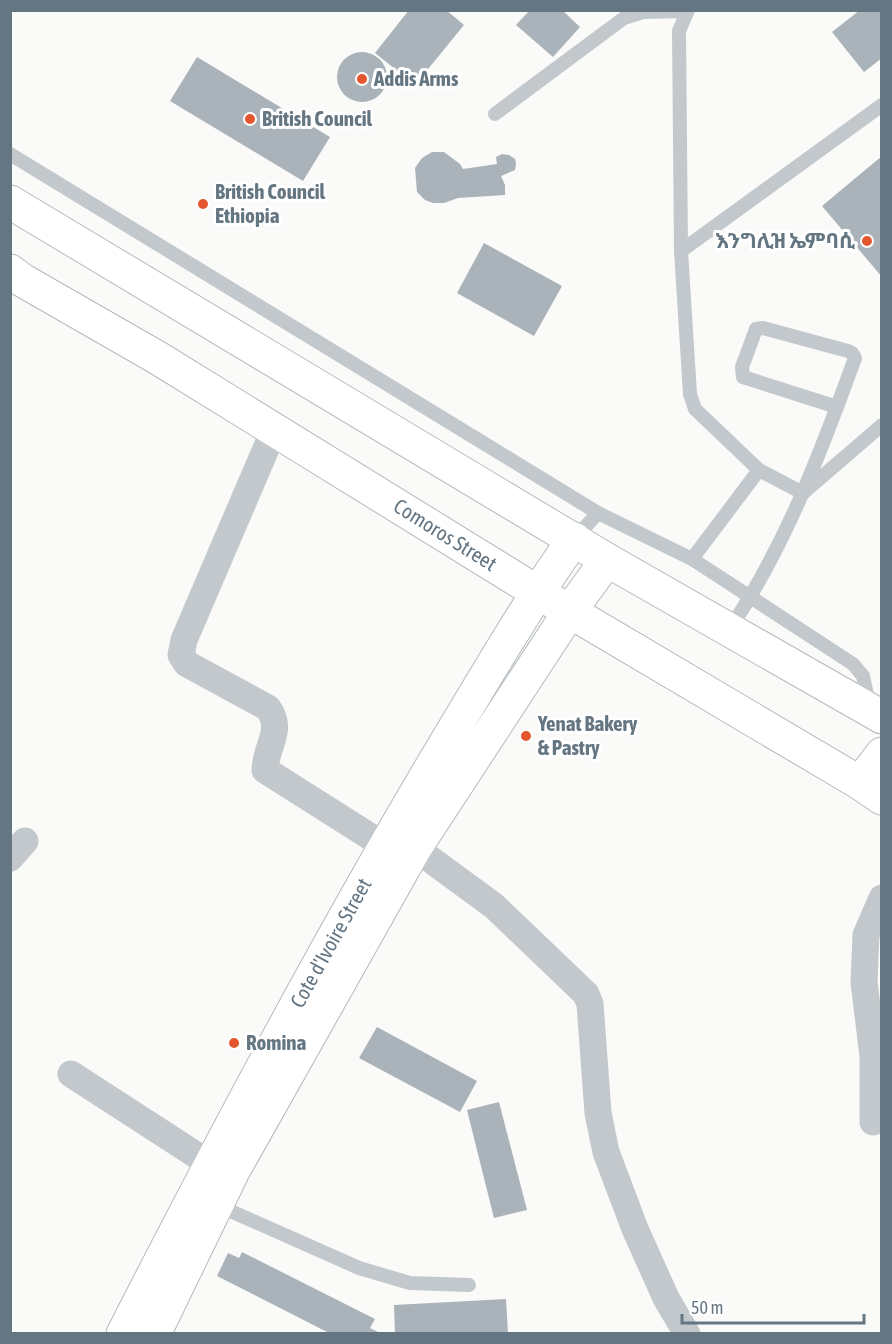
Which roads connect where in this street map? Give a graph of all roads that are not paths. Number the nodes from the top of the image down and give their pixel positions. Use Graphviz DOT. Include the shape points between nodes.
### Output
graph roads {
  1 [pos="688,11"];
  2 [pos="882,105"];
  3 [pos="495,114"];
  4 [pos="10,154"];
  5 [pos="10,202"];
  6 [pos="681,251"];
  7 [pos="14,275"];
  8 [pos="837,407"];
  9 [pos="882,425"];
  10 [pos="274,430"];
  11 [pos="759,470"];
  12 [pos="803,493"];
  13 [pos="598,513"];
  14 [pos="574,539"];
  15 [pos="692,559"];
  16 [pos="607,560"];
  17 [pos="537,592"];
  18 [pos="751,597"];
  19 [pos="570,611"];
  20 [pos="729,630"];
  21 [pos="876,714"];
  22 [pos="882,754"];
  23 [pos="871,791"];
  24 [pos="400,847"];
  25 [pos="882,898"];
  26 [pos="71,1074"];
  27 [pos="873,1122"];
  28 [pos="210,1164"];
  29 [pos="217,1205"];
  30 [pos="469,1285"];
  31 [pos="123,1334"];
  32 [pos="154,1334"];
  33 [pos="687,1334"];
  1 -- 3 [label="lane" via="644,12 624,18"];
  1 -- 6 [label="lane" via="680,32"];
  2 -- 6 [label="lane"];
  4 -- 13 [label="lane"];
  5 -- 14 [label="main road"];
  6 -- 11 [label="lane" via="690,394 695,409"];
  7 -- 10 [label="main road, Comoros Street"];
  8 -- 8 [label="lane" via="855,358 852,353 756,329 742,367 743,377"];
  8 -- 12 [label="lane"];
  9 -- 12 [label="lane"];
  10 -- 17 [label="main road, Comoros Street"];
  10 -- 24 [label="street" via="181,655 187,664 268,708 275,726 265,770"];
  11 -- 12 [label="lane"];
  11 -- 15 [label="lane"];
  12 -- 18 [label="lane"];
  13 -- 14 [label="lane"];
  13 -- 15 [label="lane"];
  14 -- 16 [label="main road"];
  14 -- 17 [label="main road, Cote d'Ivoire Street"];
  15 -- 18 [label="lane"];
  16 -- 19 [label="main road, Cote d'Ivoire Street"];
  16 -- 20 [label="main road"];
  17 -- 19 [label="main road, Comoros Street"];
  17 -- 24 [label="main road, Cote d'Ivoire Street"];
  18 -- 20 [label="lane"];
  18 -- 21 [label="lane" via="853,664 863,676"];
  19 -- 23 [label="main road, Comoros Street"];
  19 -- 24 [label="main road, Cote d'Ivoire Street"];
  20 -- 21 [label="main road"];
  22 -- 23 [label="main road"];
  24 -- 28 [label="main road, Cote d'Ivoire Street"];
  24 -- 29 [label="main road, Cote d'Ivoire Street"];
  24 -- 33 [label="street" via="494,906 586,994 598,1113 606,1152 635,1229"];
  25 -- 27 [label="street" via="866,935 864,982 873,1056"];
  26 -- 28 [label="street"];
  28 -- 31 [label="main road, Cote d'Ivoire Street"];
  29 -- 30 [label="lane" via="359,1268 410,1283"];
  29 -- 32 [label="main road, Cote d'Ivoire Street"];
}
